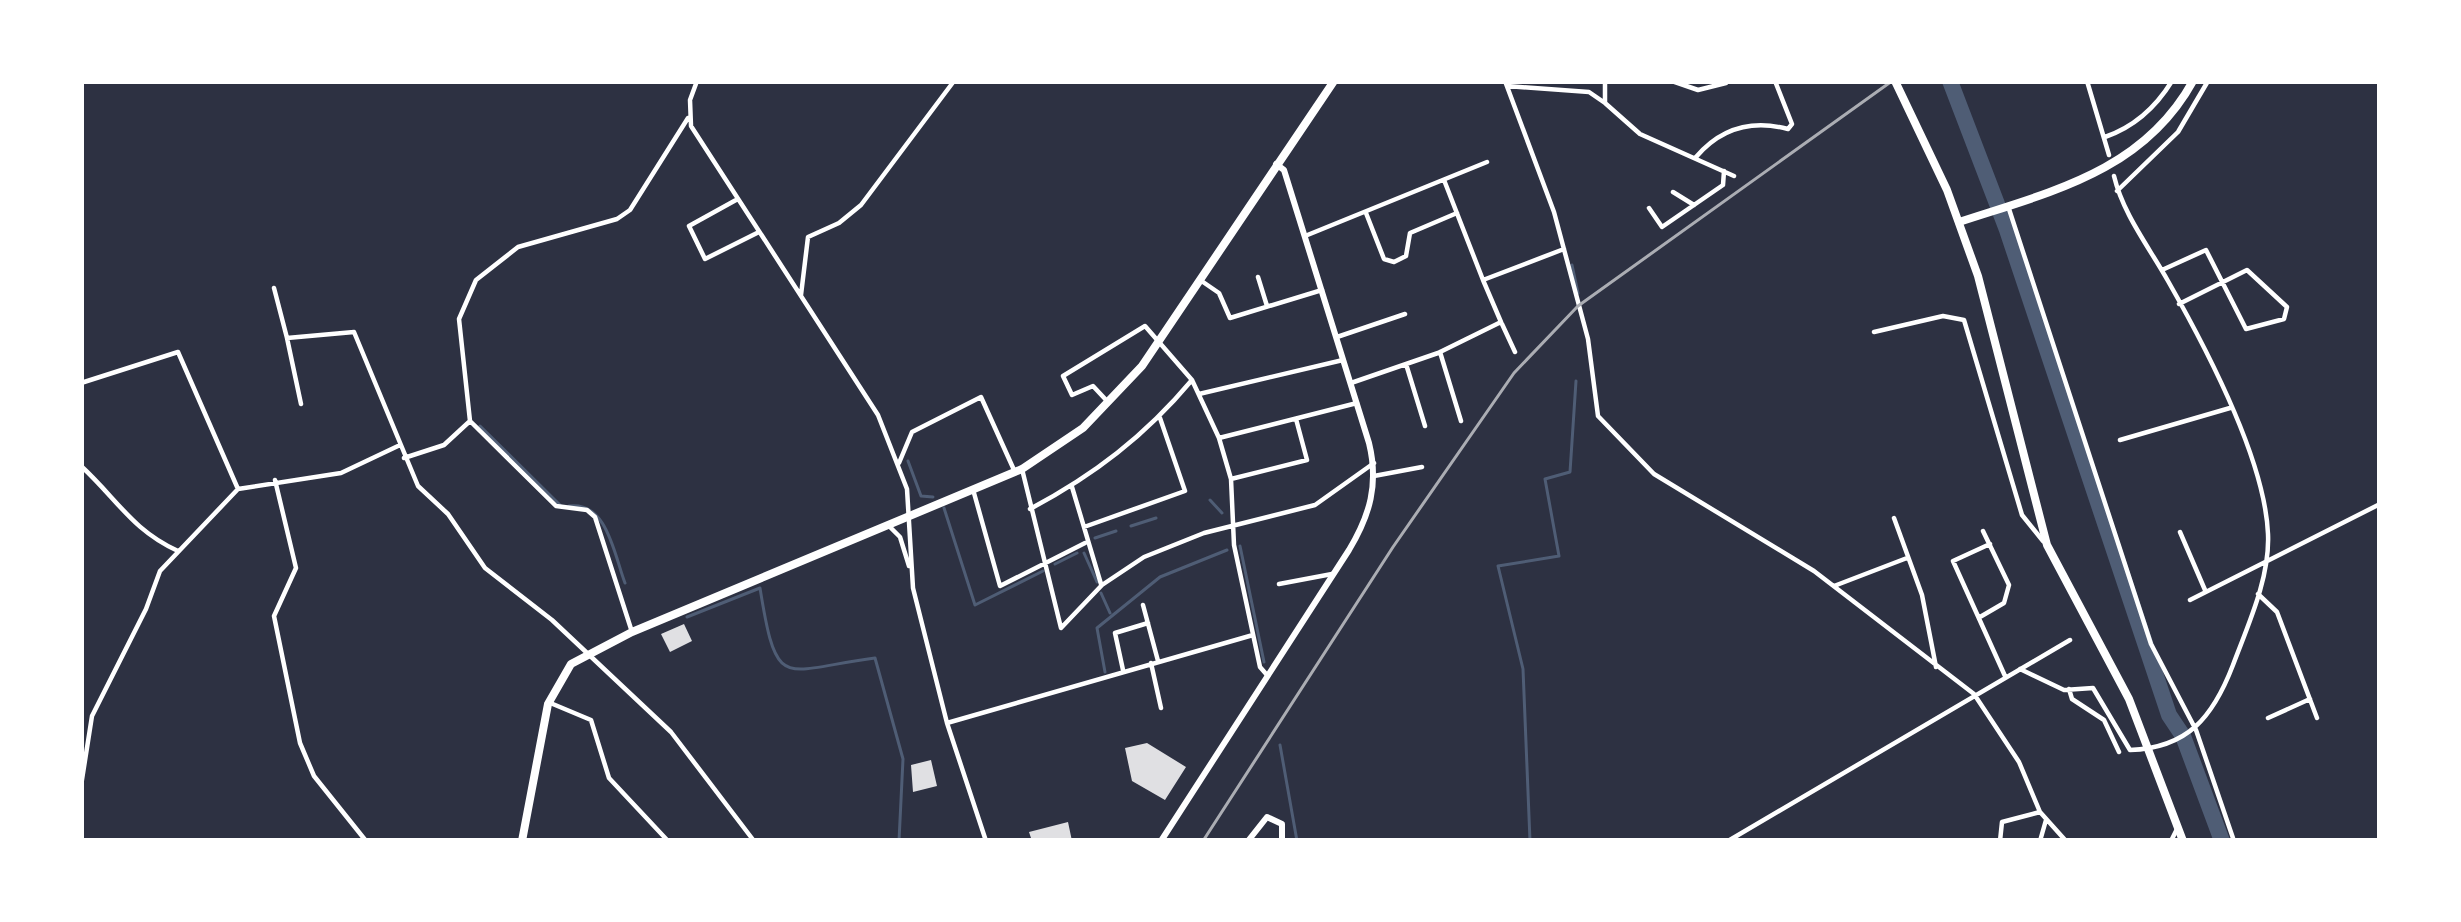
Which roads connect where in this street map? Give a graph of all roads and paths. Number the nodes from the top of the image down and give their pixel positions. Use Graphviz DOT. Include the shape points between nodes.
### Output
graph roads {
  1 [pos="697,81"];
  2 [pos="954,81"];
  3 [pos="1334,81"];
  4 [pos="1605,81"];
  5 [pos="1672,81"];
  6 [pos="1775,81"];
  7 [pos="1895,81"];
  8 [pos="2087,81"];
  9 [pos="2096,81"];
  10 [pos="2172,81"];
  11 [pos="2193,81"];
  12 [pos="2208,81"];
  13 [pos="1505,83"];
  14 [pos="1726,83"];
  15 [pos="2091,90"];
  16 [pos="1605,103"];
  17 [pos="688,118"];
  18 [pos="2105,137"];
  19 [pos="2109,155"];
  20 [pos="1696,157"];
  21 [pos="1487,163"];
  22 [pos="1276,164"];
  23 [pos="1724,171"];
  24 [pos="1734,176"];
  25 [pos="2114,176"];
  26 [pos="1444,180"];
  27 [pos="2117,191"];
  28 [pos="1673,192"];
  29 [pos="738,199"];
  30 [pos="1694,205"];
  31 [pos="2005,206"];
  32 [pos="1649,208"];
  33 [pos="1366,211"];
  34 [pos="1457,214"];
  35 [pos="1959,222"];
  36 [pos="759,232"];
  37 [pos="1305,236"];
  38 [pos="1564,249"];
  39 [pos="2162,270"];
  40 [pos="1258,277"];
  41 [pos="1484,280"];
  42 [pos="2224,281"];
  43 [pos="1203,282"];
  44 [pos="274,288"];
  45 [pos="1322,290"];
  46 [pos="801,295"];
  47 [pos="2179,304"];
  48 [pos="1267,306"];
  49 [pos="1405,314"];
  50 [pos="1501,322"];
  51 [pos="1874,332"];
  52 [pos="1336,337"];
  53 [pos="287,338"];
  54 [pos="1160,340"];
  55 [pos="1440,352"];
  56 [pos="1515,352"];
  57 [pos="1343,360"];
  58 [pos="1406,364"];
  59 [pos="1192,380"];
  60 [pos="81,383"];
  61 [pos="1351,383"];
  62 [pos="1199,394"];
  63 [pos="1357,403"];
  64 [pos="301,404"];
  65 [pos="1110,404"];
  66 [pos="2230,408"];
  67 [pos="1160,418"];
  68 [pos="1296,418"];
  69 [pos="1461,421"];
  70 [pos="470,422"];
  71 [pos="1425,426"];
  72 [pos="1219,438"];
  73 [pos="2120,440"];
  74 [pos="398,446"];
  75 [pos="404,458"];
  76 [pos="899,463"];
  77 [pos="1374,463"];
  78 [pos="81,466"];
  79 [pos="1422,466"];
  80 [pos="1019,471"];
  81 [pos="1374,476"];
  82 [pos="1231,479"];
  83 [pos="274,480"];
  84 [pos="1072,487"];
  85 [pos="238,489"];
  86 [pos="974,492"];
  87 [pos="2380,504"];
  88 [pos="1030,509"];
  89 [pos="911,516"];
  90 [pos="1894,518"];
  91 [pos="888,525"];
  92 [pos="1234,525"];
  93 [pos="1084,527"];
  94 [pos="1984,531"];
  95 [pos="2180,532"];
  96 [pos="1085,543"];
  97 [pos="1990,544"];
  98 [pos="2047,545"];
  99 [pos="178,551"];
  100 [pos="1908,557"];
  101 [pos="2266,559"];
  102 [pos="1046,563"];
  103 [pos="910,571"];
  104 [pos="1332,574"];
  105 [pos="1279,584"];
  106 [pos="1102,585"];
  107 [pos="1834,586"];
  108 [pos="2205,590"];
  109 [pos="2258,594"];
  110 [pos="2190,600"];
  111 [pos="1143,605"];
  112 [pos="1980,617"];
  113 [pos="1148,623"];
  114 [pos="1061,628"];
  115 [pos="632,632"];
  116 [pos="1253,635"];
  117 [pos="2070,640"];
  118 [pos="1065,641"];
  119 [pos="587,652"];
  120 [pos="1155,662"];
  121 [pos="1936,668"];
  122 [pos="2020,669"];
  123 [pos="1124,671"];
  124 [pos="1267,675"];
  125 [pos="2005,676"];
  126 [pos="2069,689"];
  127 [pos="1974,694"];
  128 [pos="2310,698"];
  129 [pos="548,701"];
  130 [pos="1161,708"];
  131 [pos="2268,718"];
  132 [pos="2318,718"];
  133 [pos="947,724"];
  134 [pos="2196,730"];
  135 [pos="2151,749"];
  136 [pos="2119,752"];
  137 [pos="81,786"];
  138 [pos="2040,812"];
  139 [pos="2046,820"];
  140 [pos="2178,827"];
  141 [pos="366,841"];
  142 [pos="522,841"];
  143 [pos="668,841"];
  144 [pos="754,841"];
  145 [pos="986,841"];
  146 [pos="1161,841"];
  147 [pos="1248,841"];
  148 [pos="1282,841"];
  149 [pos="1340,841"];
  150 [pos="1365,841"];
  151 [pos="1728,841"];
  152 [pos="2000,841"];
  153 [pos="2040,841"];
  154 [pos="2066,841"];
  155 [pos="2171,841"];
  156 [pos="2182,841"];
  157 [pos="2234,841"];
  1 -- 17 [label="street"];
  2 -- 46 [label="street" via="860,205 808,237"];
  3 -- 22 [label="main road"];
  4 -- 16 [label="street"];
  5 -- 14 [label="street" via="1698,90"];
  6 -- 20 [label="street" via="1788,129 1768,124 1716,134"];
  7 -- 35 [label="main road"];
  8 -- 15 [label="street"];
  9 -- 15 [label="street"];
  10 -- 18 [label="street" via="2150,110"];
  11 -- 31 [label="main road" via="2163,124 2121,160 2065,189"];
  12 -- 27 [label="street" via="2178,132"];
  13 -- 16 [label="street" via="1589,92"];
  13 -- 38 [label="street"];
  15 -- 18 [label="street"];
  16 -- 20 [label="street" via="1640,134"];
  17 -- 29 [label="street"];
  17 -- 70 [label="street" via="630,210 518,247 476,280 458,327"];
  18 -- 19 [label="street"];
  20 -- 23 [label="street"];
  21 -- 26 [label="street"];
  22 -- 37 [label="main road"];
  22 -- 43 [label="main road"];
  23 -- 24 [label="street"];
  23 -- 30 [label="street" via="1723,185"];
  25 -- 27 [label="street"];
  26 -- 33 [label="street"];
  26 -- 34 [label="street"];
  27 -- 39 [label="street"];
  28 -- 30 [label="street"];
  29 -- 36 [label="street"];
  29 -- 36 [label="street" via="689,226 705,259"];
  30 -- 32 [label="street" via="1661,226"];
  31 -- 35 [label="main road"];
  31 -- 134 [label="street" via="2151,644"];
  33 -- 34 [label="street" via="1384,259 1394,262 1406,256 1409,233"];
  33 -- 37 [label="street"];
  34 -- 41 [label="street"];
  35 -- 98 [label="main road"];
  36 -- 46 [label="street"];
  37 -- 45 [label="main road"];
  38 -- 41 [label="street"];
  38 -- 107 [label="street" via="1598,416 1654,474"];
  39 -- 42 [label="street" via="2206,250"];
  39 -- 47 [label="street"];
  40 -- 48 [label="street"];
  41 -- 50 [label="street"];
  42 -- 42 [label="street" via="2247,270 2287,307 2284,319 2246,329"];
  42 -- 47 [label="street"];
  43 -- 48 [label="street" via="1219,293 1230,318"];
  43 -- 54 [label="main road"];
  44 -- 53 [label="street"];
  45 -- 48 [label="street"];
  45 -- 52 [label="main road"];
  46 -- 76 [label="street"];
  47 -- 66 [label="street"];
  49 -- 52 [label="street"];
  50 -- 55 [label="street"];
  50 -- 56 [label="street"];
  51 -- 98 [label="street" via="1943,316 1964,320 2022,515"];
  52 -- 57 [label="main road"];
  53 -- 64 [label="street"];
  53 -- 74 [label="street" via="354,332"];
  54 -- 59 [label="street"];
  54 -- 65 [label="main road"];
  54 -- 65 [label="street" via="1145,326 1063,376 1072,395 1093,386"];
  55 -- 58 [label="street"];
  55 -- 69 [label="street"];
  57 -- 61 [label="main road"];
  57 -- 62 [label="street"];
  58 -- 61 [label="street"];
  58 -- 71 [label="street"];
  59 -- 62 [label="street"];
  59 -- 67 [label="street"];
  60 -- 85 [label="street" via="178,352"];
  61 -- 63 [label="main road"];
  62 -- 72 [label="street"];
  63 -- 68 [label="street"];
  63 -- 77 [label="main road"];
  65 -- 80 [label="main road"];
  66 -- 73 [label="street"];
  66 -- 101 [label="street" via="2249,451 2268,532"];
  67 -- 84 [label="street"];
  67 -- 93 [label="street" via="1185,491"];
  68 -- 72 [label="street"];
  68 -- 82 [label="street" via="1307,460"];
  70 -- 75 [label="street" via="444,446"];
  70 -- 115 [label="street" via="556,506 595,517"];
  72 -- 82 [label="street"];
  74 -- 75 [label="street"];
  74 -- 83 [label="street" via="341,473"];
  75 -- 119 [label="street" via="485,568"];
  76 -- 80 [label="street" via="912,432 981,397"];
  76 -- 89 [label="street"];
  77 -- 81 [label="main road"];
  77 -- 92 [label="street" via="1315,505"];
  78 -- 99 [label="street" via="143,535"];
  79 -- 81 [label="street"];
  80 -- 86 [label="main road"];
  80 -- 88 [label="street"];
  81 -- 104 [label="main road" via="1364,525"];
  82 -- 92 [label="street"];
  83 -- 85 [label="street"];
  83 -- 141 [label="street" via="296,568 274,616 300,743 314,776"];
  84 -- 88 [label="street"];
  84 -- 93 [label="street"];
  85 -- 99 [label="street"];
  86 -- 89 [label="main road"];
  86 -- 102 [label="street" via="1000,586"];
  87 -- 101 [label="street"];
  88 -- 102 [label="street"];
  89 -- 91 [label="main road"];
  89 -- 103 [label="street"];
  90 -- 100 [label="street"];
  91 -- 103 [label="street"];
  91 -- 115 [label="main road"];
  92 -- 106 [label="street" via="1144,557"];
  92 -- 116 [label="street"];
  93 -- 96 [label="street"];
  94 -- 97 [label="street"];
  95 -- 108 [label="street"];
  96 -- 102 [label="street"];
  96 -- 106 [label="street"];
  97 -- 112 [label="street" via="2009,585 2004,603"];
  97 -- 112 [label="street" via="1952,560"];
  98 -- 135 [label="main road"];
  99 -- 137 [label="street" via="154,577 92,716"];
  100 -- 107 [label="street"];
  100 -- 121 [label="street"];
  101 -- 108 [label="street"];
  101 -- 109 [label="street"];
  102 -- 114 [label="street"];
  103 -- 133 [label="street"];
  104 -- 105 [label="street"];
  104 -- 124 [label="main road"];
  106 -- 114 [label="street"];
  107 -- 121 [label="street"];
  108 -- 110 [label="street"];
  109 -- 128 [label="street" via="2277,612"];
  109 -- 134 [label="street" via="2225,684"];
  111 -- 113 [label="street"];
  112 -- 125 [label="street"];
  113 -- 120 [label="street"];
  113 -- 123 [label="street" via="1115,633"];
  114 -- 118 [label="street"];
  115 -- 119 [label="main road"];
  116 -- 120 [label="street"];
  116 -- 124 [label="street"];
  117 -- 122 [label="street"];
  119 -- 129 [label="main road"];
  119 -- 144 [label="street" via="670,732"];
  120 -- 123 [label="street"];
  120 -- 130 [label="street"];
  121 -- 127 [label="street"];
  122 -- 125 [label="street"];
  122 -- 126 [label="street"];
  123 -- 133 [label="street"];
  124 -- 146 [label="main road"];
  125 -- 127 [label="street"];
  126 -- 135 [label="street" via="2093,688 2122,743"];
  126 -- 136 [label="street" via="2104,720"];
  127 -- 138 [label="street" via="2019,762"];
  127 -- 151 [label="street"];
  128 -- 131 [label="street"];
  128 -- 132 [label="street"];
  129 -- 142 [label="main road"];
  129 -- 143 [label="street" via="591,720 608,778"];
  133 -- 145 [label="street"];
  134 -- 135 [label="street"];
  134 -- 157 [label="street"];
  135 -- 140 [label="main road"];
  138 -- 139 [label="street"];
  138 -- 152 [label="street" via="2002,822"];
  139 -- 153 [label="street"];
  139 -- 154 [label="street"];
  140 -- 155 [label="street"];
  140 -- 156 [label="main road"];
  147 -- 148 [label="main road" via="1267,817 1282,824"];
  149 -- 150 [label="street"];
}
